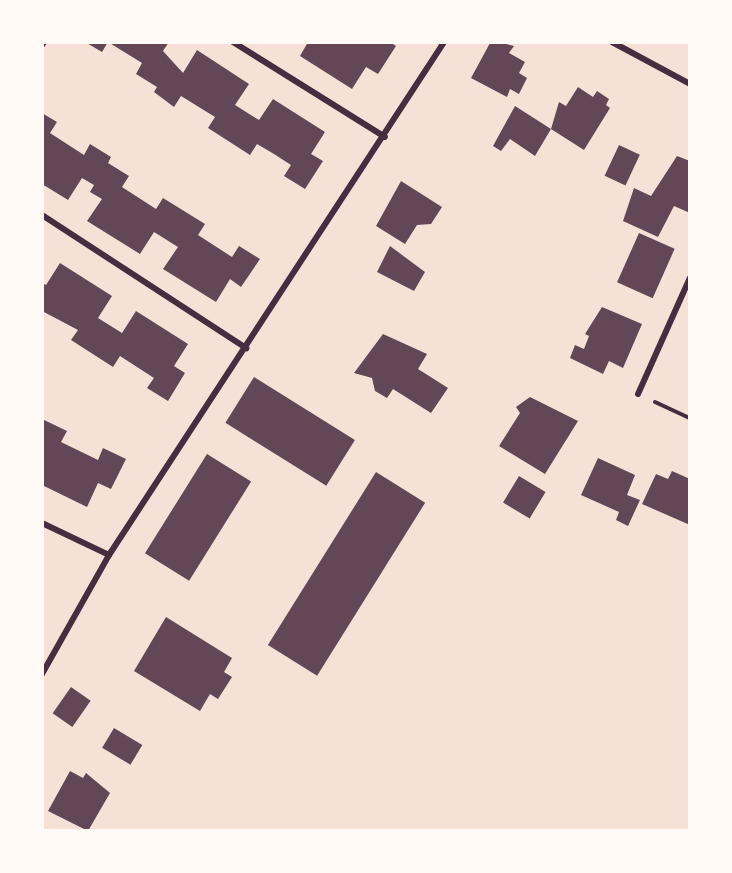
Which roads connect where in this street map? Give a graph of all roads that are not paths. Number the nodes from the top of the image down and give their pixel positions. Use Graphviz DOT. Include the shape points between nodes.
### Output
graph roads {
  1 [pos="233,42"];
  2 [pos="444,42"];
  3 [pos="612,42"];
  4 [pos="690,84"];
  5 [pos="385,137"];
  6 [pos="42,215"];
  7 [pos="690,278"];
  8 [pos="246,348"];
  9 [pos="638,394"];
  10 [pos="42,523"];
  11 [pos="109,555"];
  12 [pos="42,674"];
  1 -- 5 [label="street"];
  2 -- 5 [label="street"];
  3 -- 4 [label="street"];
  5 -- 8 [label="street"];
  6 -- 8 [label="street"];
  7 -- 9 [label="street"];
  8 -- 11 [label="street"];
  10 -- 11 [label="street"];
  11 -- 12 [label="street"];
}
